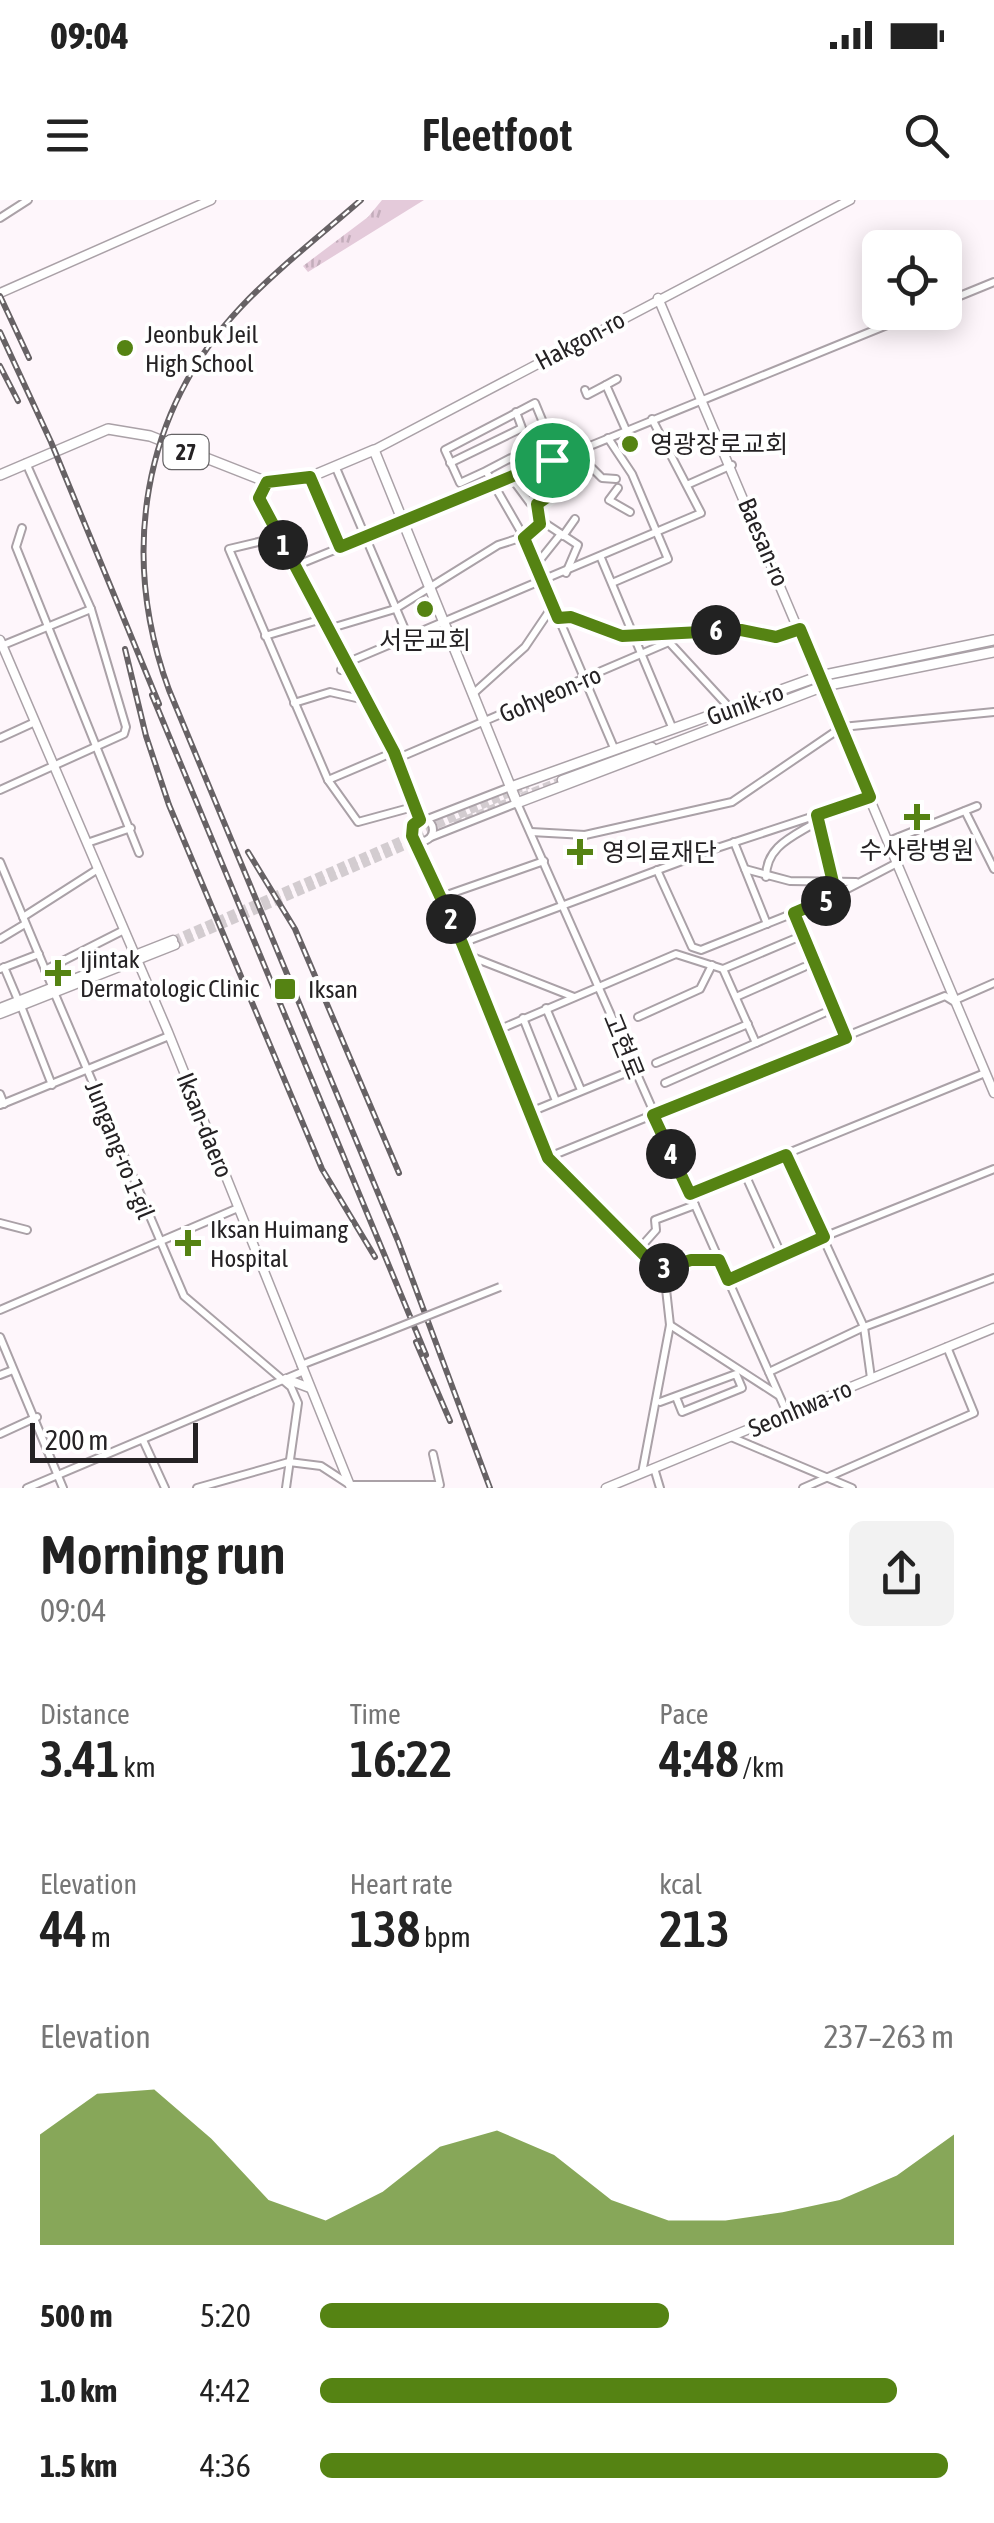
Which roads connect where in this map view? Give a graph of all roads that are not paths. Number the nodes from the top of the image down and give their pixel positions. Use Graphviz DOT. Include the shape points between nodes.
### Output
graph roads {
  1 [pos="28,200"];
  2 [pos="211,200"];
  3 [pos="850,200"];
  4 [pos="0,218"];
  5 [pos="0,277"];
  6 [pos="994,282"];
  7 [pos="4,291"];
  8 [pos="962,295"];
  9 [pos="658,298"];
  10 [pos="875,330"];
  11 [pos="617,380"];
  12 [pos="606,385"];
  13 [pos="585,390"];
  14 [pos="703,400"];
  15 [pos="516,412"];
  16 [pos="652,420"];
  17 [pos="626,430"];
  18 [pos="608,438"];
  19 [pos="374,450"];
  20 [pos="552,460"];
  21 [pos="450,463"];
  22 [pos="26,464"];
  23 [pos="732,465"];
  24 [pos="336,468"];
  25 [pos="486,470"];
  26 [pos="0,475"];
  27 [pos="510,476"];
  28 [pos="310,477"];
  29 [pos="267,482"];
  30 [pos="492,484"];
  31 [pos="689,484"];
  32 [pos="560,488"];
  33 [pos="537,504"];
  34 [pos="630,512"];
  35 [pos="575,518"];
  36 [pos="540,520"];
  37 [pos="404,521"];
  38 [pos="22,528"];
  39 [pos="656,534"];
  40 [pos="562,536"];
  41 [pos="279,537"];
  42 [pos="363,537"];
  43 [pos="524,538"];
  44 [pos="340,547"];
  45 [pos="601,558"];
  46 [pos="536,565"];
  47 [pos="295,566"];
  48 [pos="566,573"];
  49 [pos="543,582"];
  50 [pos="612,583"];
  51 [pos="432,588"];
  52 [pos="552,606"];
  53 [pos="91,608"];
  54 [pos="395,609"];
  55 [pos="558,618"];
  56 [pos="322,620"];
  57 [pos="447,624"];
  58 [pos="48,627"];
  59 [pos="328,629"];
  60 [pos="800,629"];
  61 [pos="633,634"];
  62 [pos="264,636"];
  63 [pos="409,639"];
  64 [pos="994,640"];
  65 [pos="669,642"];
  66 [pos="1,644"];
  67 [pos="994,652"];
  68 [pos="642,654"];
  69 [pos="343,666"];
  70 [pos="584,680"];
  71 [pos="822,681"];
  72 [pos="475,692"];
  73 [pos="366,700"];
  74 [pos="294,704"];
  75 [pos="755,705"];
  76 [pos="728,706"];
  77 [pos="994,712"];
  78 [pos="38,721"];
  79 [pos="486,721"];
  80 [pos="672,727"];
  81 [pos="842,727"];
  82 [pos="0,738"];
  83 [pos="98,745"];
  84 [pos="614,748"];
  85 [pos="395,756"];
  86 [pos="54,764"];
  87 [pos="560,777"];
  88 [pos="328,780"];
  89 [pos="511,787"];
  90 [pos="0,790"];
  91 [pos="496,792"];
  92 [pos="870,797"];
  93 [pos="518,803"];
  94 [pos="976,806"];
  95 [pos="413,807"];
  96 [pos="504,808"];
  97 [pos="965,810"];
  98 [pos="817,818"];
  99 [pos="422,820"];
  100 [pos="131,828"];
  101 [pos="531,832"];
  102 [pos="431,837"];
  103 [pos="418,840"];
  104 [pos="888,841"];
  105 [pos="734,842"];
  106 [pos="87,843"];
  107 [pos="140,853"];
  108 [pos="544,861"];
  109 [pos="0,862"];
  110 [pos="897,863"];
  111 [pos="98,869"];
  112 [pos="745,869"];
  113 [pos="994,869"];
  114 [pos="657,870"];
  115 [pos="766,877"];
  116 [pos="829,879"];
  117 [pos="860,882"];
  118 [pos="836,895"];
  119 [pos="441,897"];
  120 [pos="564,906"];
  121 [pos="794,913"];
  122 [pos="24,920"];
  123 [pos="767,924"];
  124 [pos="124,930"];
  125 [pos="794,938"];
  126 [pos="0,940"];
  127 [pos="174,942"];
  128 [pos="462,943"];
  129 [pos="39,954"];
  130 [pos="466,955"];
  131 [pos="136,957"];
  132 [pos="712,965"];
  133 [pos="804,967"];
  134 [pos="2,968"];
  135 [pos="723,969"];
  136 [pos="45,970"];
  137 [pos="994,983"];
  138 [pos="600,987"];
  139 [pos="53,989"];
  140 [pos="576,997"];
  141 [pos="736,997"];
  142 [pos="953,1001"];
  143 [pos="20,1003"];
  144 [pos="546,1008"];
  145 [pos="0,1011"];
  146 [pos="824,1013"];
  147 [pos="638,1017"];
  148 [pos="522,1018"];
  149 [pos="748,1024"];
  150 [pos="498,1030"];
  151 [pos="168,1036"];
  152 [pos="846,1038"];
  153 [pos="756,1042"];
  154 [pos="656,1063"];
  155 [pos="88,1070"];
  156 [pos="634,1070"];
  157 [pos="985,1074"];
  158 [pos="665,1083"];
  159 [pos="52,1085"];
  160 [pos="582,1090"];
  161 [pos="0,1094"];
  162 [pos="994,1094"];
  163 [pos="556,1101"];
  164 [pos="2,1104"];
  165 [pos="533,1111"];
  166 [pos="653,1115"];
  167 [pos="786,1155"];
  168 [pos="548,1158"];
  169 [pos="994,1169"];
  170 [pos="744,1172"];
  171 [pos="690,1194"];
  172 [pos="695,1205"];
  173 [pos="238,1208"];
  174 [pos="0,1223"];
  175 [pos="27,1230"];
  176 [pos="824,1237"];
  177 [pos="158,1241"];
  178 [pos="640,1248"];
  179 [pos="781,1254"];
  180 [pos="719,1260"];
  181 [pos="659,1270"];
  182 [pos="994,1278"];
  183 [pos="728,1280"];
  184 [pos="500,1288"];
  185 [pos="0,1310"];
  186 [pos="670,1325"];
  187 [pos="864,1327"];
  188 [pos="994,1328"];
  189 [pos="0,1336"];
  190 [pos="947,1346"];
  191 [pos="302,1368"];
  192 [pos="13,1370"];
  193 [pos="769,1372"];
  194 [pos="0,1375"];
  195 [pos="870,1378"];
  196 [pos="286,1379"];
  197 [pos="310,1388"];
  198 [pos="779,1396"];
  199 [pos="676,1397"];
  200 [pos="659,1403"];
  201 [pos="788,1414"];
  202 [pos="37,1418"];
  203 [pos="0,1434"];
  204 [pos="731,1438"];
  205 [pos="143,1440"];
  206 [pos="433,1454"];
  207 [pos="289,1462"];
  208 [pos="654,1468"];
  209 [pos="642,1472"];
  210 [pos="56,1473"];
  211 [pos="828,1477"];
  212 [pos="813,1486"];
  213 [pos="350,1487"];
  214 [pos="431,1487"];
  215 [pos="27,1488"];
  216 [pos="63,1488"];
  217 [pos="165,1488"];
  218 [pos="196,1488"];
  219 [pos="286,1488"];
  220 [pos="606,1488"];
  221 [pos="660,1488"];
  222 [pos="803,1488"];
  223 [pos="852,1488"];
  1 -- 4 [label="street"];
  2 -- 7 [label="street"];
  3 -- 9 [label="street, Hakgon-ro"];
  5 -- 7 [label="street"];
  6 -- 8 [label="street"];
  9 -- 14 [label="street, Baesan-ro"];
  9 -- 19 [label="street, Hakgon-ro"];
  10 -- 14 [label="street"];
  11 -- 12 [label="street"];
  12 -- 13 [label="street" via="587,395"];
  12 -- 17 [label="street"];
  14 -- 16 [label="street"];
  14 -- 23 [label="street, Baesan-ro"];
  15 -- 21 [label="street" via="445,450"];
  15 -- 21 [label="street" via="522,428"];
  15 -- 25 [label="street" via="535,404 547,432 559,436 554,454 532,447"];
  16 -- 17 [label="street"];
  16 -- 31 [label="street"];
  17 -- 18 [label="street"];
  18 -- 20 [label="street"];
  18 -- 39 [label="street" via="632,474"];
  19 -- 24 [label="main road, Hakgon-ro / 27"];
  19 -- 37 [label="main road, Gohyeon-ro"];
  20 -- 27 [label="street"];
  20 -- 32 [label="street"];
  21 -- 25 [label="street" via="460,484"];
  22 -- 26 [label="main road, Hakgon-ro / 27"];
  22 -- 29 [label="main road, Hakgon-ro / 27" via="108,429 150,436"];
  22 -- 53 [label="street"];
  23 -- 31 [label="street, Baesan-ro"];
  23 -- 60 [label="street, Baesan-ro"];
  24 -- 28 [label="main road, Hakgon-ro / 27"];
  24 -- 42 [label="street"];
  25 -- 30 [label="street"];
  27 -- 30 [label="street"];
  27 -- 33 [label="street"];
  28 -- 29 [label="main road, Hakgon-ro / 27"];
  28 -- 44 [label="street"];
  29 -- 41 [label="street" via="259,498"];
  30 -- 37 [label="street"];
  30 -- 43 [label="street"];
  31 -- 39 [label="street" via="702,513"];
  32 -- 33 [label="street"];
  32 -- 34 [label="street" via="592,468 617,484 610,500"];
  33 -- 36 [label="street"];
  35 -- 40 [label="street"];
  36 -- 40 [label="street"];
  36 -- 43 [label="street"];
  37 -- 42 [label="street"];
  37 -- 51 [label="main road, Gohyeon-ro"];
  38 -- 58 [label="street" via="16,548"];
  39 -- 45 [label="street"];
  39 -- 50 [label="street" via="668,559"];
  40 -- 46 [label="street"];
  40 -- 48 [label="street" via="579,547"];
  41 -- 47 [label="street"];
  41 -- 62 [label="street" via="229,549"];
  42 -- 44 [label="street"];
  42 -- 54 [label="street"];
  43 -- 46 [label="street"];
  43 -- 51 [label="street" via="498,545"];
  44 -- 47 [label="street"];
  45 -- 48 [label="street"];
  45 -- 50 [label="street"];
  46 -- 49 [label="street"];
  47 -- 56 [label="street"];
  48 -- 49 [label="street"];
  49 -- 52 [label="street"];
  49 -- 57 [label="street"];
  50 -- 61 [label="street"];
  51 -- 54 [label="street"];
  51 -- 57 [label="main road, Gohyeon-ro"];
  52 -- 55 [label="street"];
  52 -- 72 [label="street" via="525,647"];
  53 -- 58 [label="street"];
  53 -- 83 [label="street" via="126,727"];
  54 -- 59 [label="street"];
  54 -- 63 [label="street"];
  55 -- 61 [label="street"];
  55 -- 70 [label="street"];
  56 -- 59 [label="street"];
  56 -- 62 [label="street"];
  57 -- 63 [label="street"];
  57 -- 72 [label="main road, Gohyeon-ro"];
  58 -- 66 [label="street"];
  58 -- 83 [label="street"];
  59 -- 69 [label="street"];
  60 -- 61 [label="street" via="776,637 741,630"];
  60 -- 71 [label="street, Baesan-ro"];
  61 -- 68 [label="street"];
  62 -- 74 [label="street"];
  63 -- 69 [label="street"];
  64 -- 71 [label="main road, Gunik-ro"];
  65 -- 68 [label="street, Gohyeon-ro"];
  65 -- 76 [label="street, Gunik-ro"];
  66 -- 78 [label="street, Iksan-daero"];
  67 -- 71 [label="main road, Gunik-ro"];
  68 -- 70 [label="street, Gohyeon-ro"];
  68 -- 80 [label="street"];
  69 -- 73 [label="street"];
  70 -- 79 [label="street, Gohyeon-ro"];
  70 -- 84 [label="street"];
  71 -- 75 [label="main road, Gunik-ro"];
  71 -- 81 [label="street, Baesan-ro"];
  72 -- 79 [label="main road, Gohyeon-ro"];
  73 -- 74 [label="street" via="330,692"];
  73 -- 85 [label="street"];
  74 -- 88 [label="street"];
  75 -- 76 [label="main road"];
  75 -- 87 [label="main road"];
  76 -- 80 [label="main road"];
  77 -- 81 [label="street"];
  78 -- 82 [label="street"];
  78 -- 86 [label="street, Iksan-daero"];
  79 -- 85 [label="street, Gohyeon-ro"];
  79 -- 89 [label="main road, Gohyeon-ro"];
  80 -- 84 [label="main road"];
  81 -- 92 [label="street, Baesan-ro"];
  81 -- 101 [label="street" via="732,802 585,836"];
  83 -- 86 [label="street"];
  83 -- 100 [label="street"];
  84 -- 87 [label="main road"];
  85 -- 88 [label="street, Gohyeon-ro"];
  85 -- 95 [label="street"];
  86 -- 90 [label="street"];
  86 -- 106 [label="street, Iksan-daero"];
  87 -- 89 [label="main road"];
  87 -- 93 [label="main road"];
  88 -- 95 [label="street" via="358,822"];
  89 -- 91 [label="street"];
  89 -- 93 [label="main road, 고현로"];
  91 -- 96 [label="street" via="505,796"];
  91 -- 99 [label="street"];
  92 -- 98 [label="street"];
  92 -- 104 [label="street, Baesan-ro"];
  93 -- 96 [label="street"];
  93 -- 101 [label="street, 고현로"];
  94 -- 97 [label="street"];
  95 -- 99 [label="street"];
  96 -- 102 [label="street"];
  97 -- 104 [label="street"];
  97 -- 113 [label="street"];
  98 -- 105 [label="street"];
  98 -- 115 [label="street" via="767,861"];
  98 -- 116 [label="street"];
  99 -- 102 [label="street" via="432,827"];
  99 -- 103 [label="street" via="412,828"];
  100 -- 106 [label="street"];
  100 -- 107 [label="street"];
  101 -- 108 [label="street, 고현로"];
  102 -- 103 [label="street"];
  103 -- 119 [label="street"];
  104 -- 110 [label="street, Baesan-ro"];
  105 -- 112 [label="street"];
  105 -- 114 [label="street"];
  106 -- 111 [label="street, Iksan-daero"];
  108 -- 119 [label="street"];
  108 -- 120 [label="street, 고현로"];
  109 -- 122 [label="street, Jungang-ro 1-gil"];
  110 -- 117 [label="street"];
  110 -- 142 [label="street, Baesan-ro"];
  111 -- 122 [label="street"];
  111 -- 124 [label="street, Iksan-daero"];
  112 -- 115 [label="street"];
  112 -- 123 [label="street"];
  114 -- 120 [label="street"];
  114 -- 123 [label="street" via="692,947 702,950"];
  115 -- 116 [label="street"];
  116 -- 117 [label="street"];
  116 -- 118 [label="street"];
  117 -- 118 [label="street"];
  118 -- 121 [label="street"];
  119 -- 128 [label="street"];
  120 -- 128 [label="street"];
  120 -- 138 [label="street, 고현로"];
  121 -- 123 [label="street"];
  121 -- 152 [label="street"];
  122 -- 126 [label="street"];
  122 -- 129 [label="street, Jungang-ro 1-gil"];
  124 -- 131 [label="street, Iksan-daero"];
  124 -- 136 [label="street"];
  125 -- 135 [label="street"];
  127 -- 131 [label="street"];
  128 -- 130 [label="street"];
  129 -- 134 [label="street"];
  129 -- 136 [label="street, Jungang-ro 1-gil"];
  130 -- 140 [label="street"];
  130 -- 150 [label="street"];
  131 -- 139 [label="street"];
  131 -- 151 [label="street, Iksan-daero"];
  132 -- 135 [label="street"];
  132 -- 138 [label="street" via="676,954"];
  132 -- 147 [label="street" via="700,989"];
  133 -- 141 [label="street"];
  134 -- 143 [label="street"];
  135 -- 141 [label="street"];
  136 -- 139 [label="street, Jungang-ro 1-gil"];
  137 -- 142 [label="street"];
  138 -- 140 [label="street"];
  138 -- 156 [label="street, 고현로"];
  139 -- 143 [label="street"];
  139 -- 155 [label="street, Jungang-ro 1-gil"];
  140 -- 144 [label="street"];
  141 -- 149 [label="street"];
  142 -- 152 [label="street" via="945,996"];
  142 -- 157 [label="street, Baesan-ro"];
  143 -- 145 [label="street"];
  143 -- 159 [label="street"];
  144 -- 148 [label="street"];
  144 -- 160 [label="street"];
  146 -- 153 [label="street"];
  148 -- 150 [label="street"];
  148 -- 163 [label="street"];
  149 -- 153 [label="street"];
  149 -- 154 [label="street"];
  150 -- 165 [label="street"];
  151 -- 155 [label="street"];
  151 -- 173 [label="street, Iksan-daero"];
  152 -- 166 [label="street"];
  153 -- 158 [label="street"];
  155 -- 159 [label="street"];
  155 -- 177 [label="street, Jungang-ro 1-gil"];
  156 -- 160 [label="street"];
  156 -- 166 [label="street, 고현로"];
  157 -- 162 [label="street, Baesan-ro"];
  157 -- 167 [label="street"];
  159 -- 164 [label="street"];
  160 -- 163 [label="street"];
  161 -- 164 [label="street"];
  163 -- 165 [label="street"];
  165 -- 168 [label="street"];
  166 -- 168 [label="street"];
  166 -- 171 [label="street, 고현로"];
  167 -- 170 [label="street"];
  167 -- 176 [label="street"];
  168 -- 178 [label="street"];
  169 -- 176 [label="street"];
  170 -- 171 [label="street"];
  170 -- 179 [label="street"];
  171 -- 172 [label="street, 고현로"];
  172 -- 178 [label="street" via="655,1220 656,1230"];
  172 -- 180 [label="street, 고현로"];
  173 -- 177 [label="street"];
  173 -- 191 [label="street, Iksan-daero"];
  174 -- 175 [label="street"];
  176 -- 179 [label="street"];
  176 -- 187 [label="street"];
  177 -- 185 [label="street"];
  177 -- 196 [label="street, Jungang-ro 1-gil" via="184,1296"];
  178 -- 181 [label="street"];
  179 -- 183 [label="street"];
  180 -- 181 [label="street"];
  180 -- 183 [label="street, 고현로"];
  181 -- 186 [label="street"];
  182 -- 187 [label="street"];
  183 -- 193 [label="street, 고현로"];
  184 -- 191 [label="street, bridge"];
  186 -- 198 [label="street"];
  186 -- 200 [label="street"];
  187 -- 193 [label="street"];
  187 -- 195 [label="street"];
  188 -- 190 [label="street, Seonhwa-ro"];
  189 -- 192 [label="street"];
  190 -- 195 [label="street, Seonhwa-ro"];
  190 -- 211 [label="street" via="974,1413"];
  191 -- 196 [label="street"];
  191 -- 197 [label="street, Iksan-daero"];
  192 -- 194 [label="street"];
  192 -- 202 [label="street"];
  193 -- 198 [label="street, 고현로"];
  195 -- 201 [label="street, Seonhwa-ro"];
  196 -- 197 [label="street"];
  196 -- 205 [label="street"];
  196 -- 207 [label="street" via="298,1403"];
  197 -- 213 [label="street, Iksan-daero"];
  198 -- 201 [label="street, 고현로"];
  199 -- 199 [label="street" via="682,1412 742,1388 736,1374"];
  199 -- 200 [label="street"];
  200 -- 209 [label="street"];
  201 -- 204 [label="street, Seonhwa-ro"];
  202 -- 203 [label="street"];
  202 -- 210 [label="street"];
  204 -- 208 [label="street, Seonhwa-ro"];
  204 -- 211 [label="street"];
  205 -- 210 [label="street"];
  205 -- 217 [label="street"];
  206 -- 214 [label="street" via="440,1486"];
  207 -- 213 [label="street" via="321,1466"];
  207 -- 218 [label="street"];
  207 -- 219 [label="street"];
  208 -- 209 [label="street, Seonhwa-ro"];
  208 -- 221 [label="street"];
  209 -- 220 [label="street, Seonhwa-ro"];
  210 -- 215 [label="street"];
  210 -- 216 [label="street"];
  211 -- 212 [label="street"];
  211 -- 223 [label="street"];
  212 -- 222 [label="street"];
  213 -- 214 [label="street"];
}
